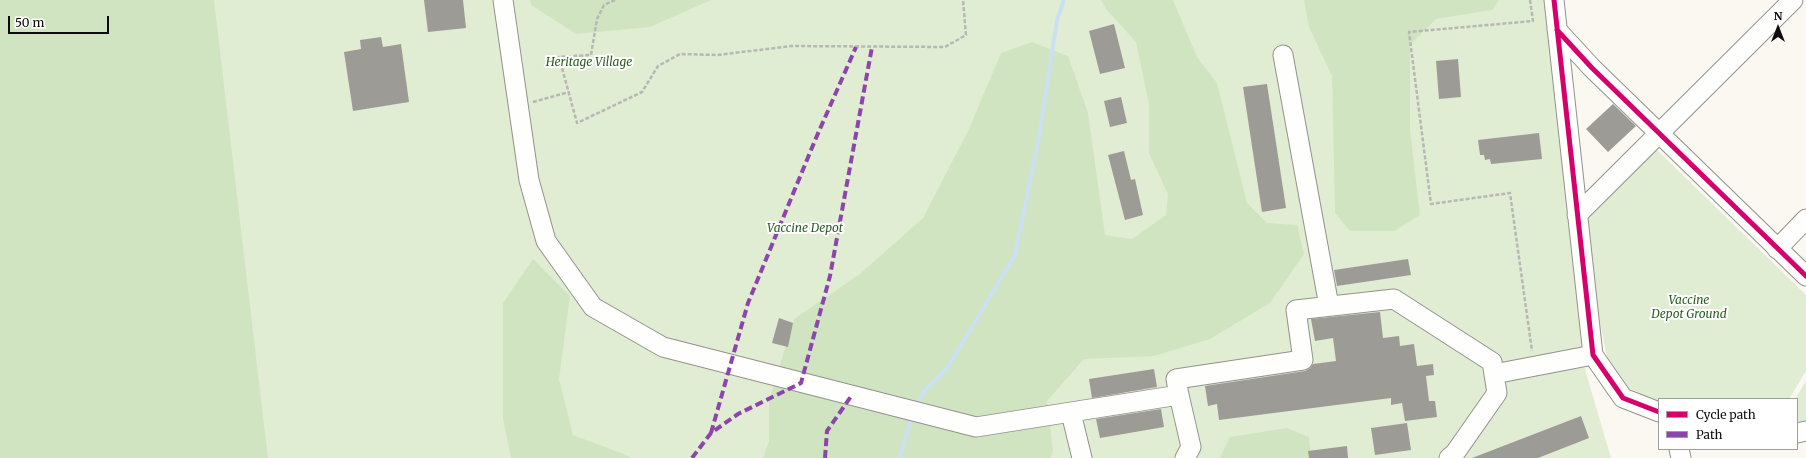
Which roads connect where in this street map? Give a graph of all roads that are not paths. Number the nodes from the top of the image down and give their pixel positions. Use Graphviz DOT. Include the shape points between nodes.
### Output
graph roads {
  1 [pos="503,0"];
  2 [pos="1554,0"];
  3 [pos="1794,0"];
  4 [pos="1557,30"];
  5 [pos="1284,55"];
  6 [pos="1660,134"];
  7 [pos="1577,215"];
  8 [pos="1806,219"];
  9 [pos="1777,249"];
  10 [pos="1806,276"];
  11 [pos="1329,306"];
  12 [pos="1593,355"];
  13 [pos="1494,374"];
  14 [pos="1179,395"];
  15 [pos="1658,412"];
  16 [pos="1071,413"];
  17 [pos="1082,458"];
  18 [pos="1185,458"];
  19 [pos="1449,458"];
  1 -- 16 [label="street" via="529,180 546,241 593,307 663,347 976,427"];
  2 -- 4 [label="street"];
  3 -- 6 [label="street"];
  4 -- 6 [label="street"];
  4 -- 7 [label="street"];
  5 -- 11 [label="street"];
  6 -- 7 [label="street"];
  6 -- 9 [label="street"];
  7 -- 12 [label="street"];
  8 -- 9 [label="street"];
  9 -- 10 [label="street"];
  11 -- 13 [label="street" via="1394,299 1492,362"];
  11 -- 14 [label="street" via="1296,310 1303,360 1176,379"];
  12 -- 13 [label="street"];
  12 -- 15 [label="street" via="1623,398"];
  13 -- 19 [label="street" via="1497,393"];
  14 -- 16 [label="street"];
  14 -- 18 [label="street" via="1191,447"];
  16 -- 17 [label="street"];
}
